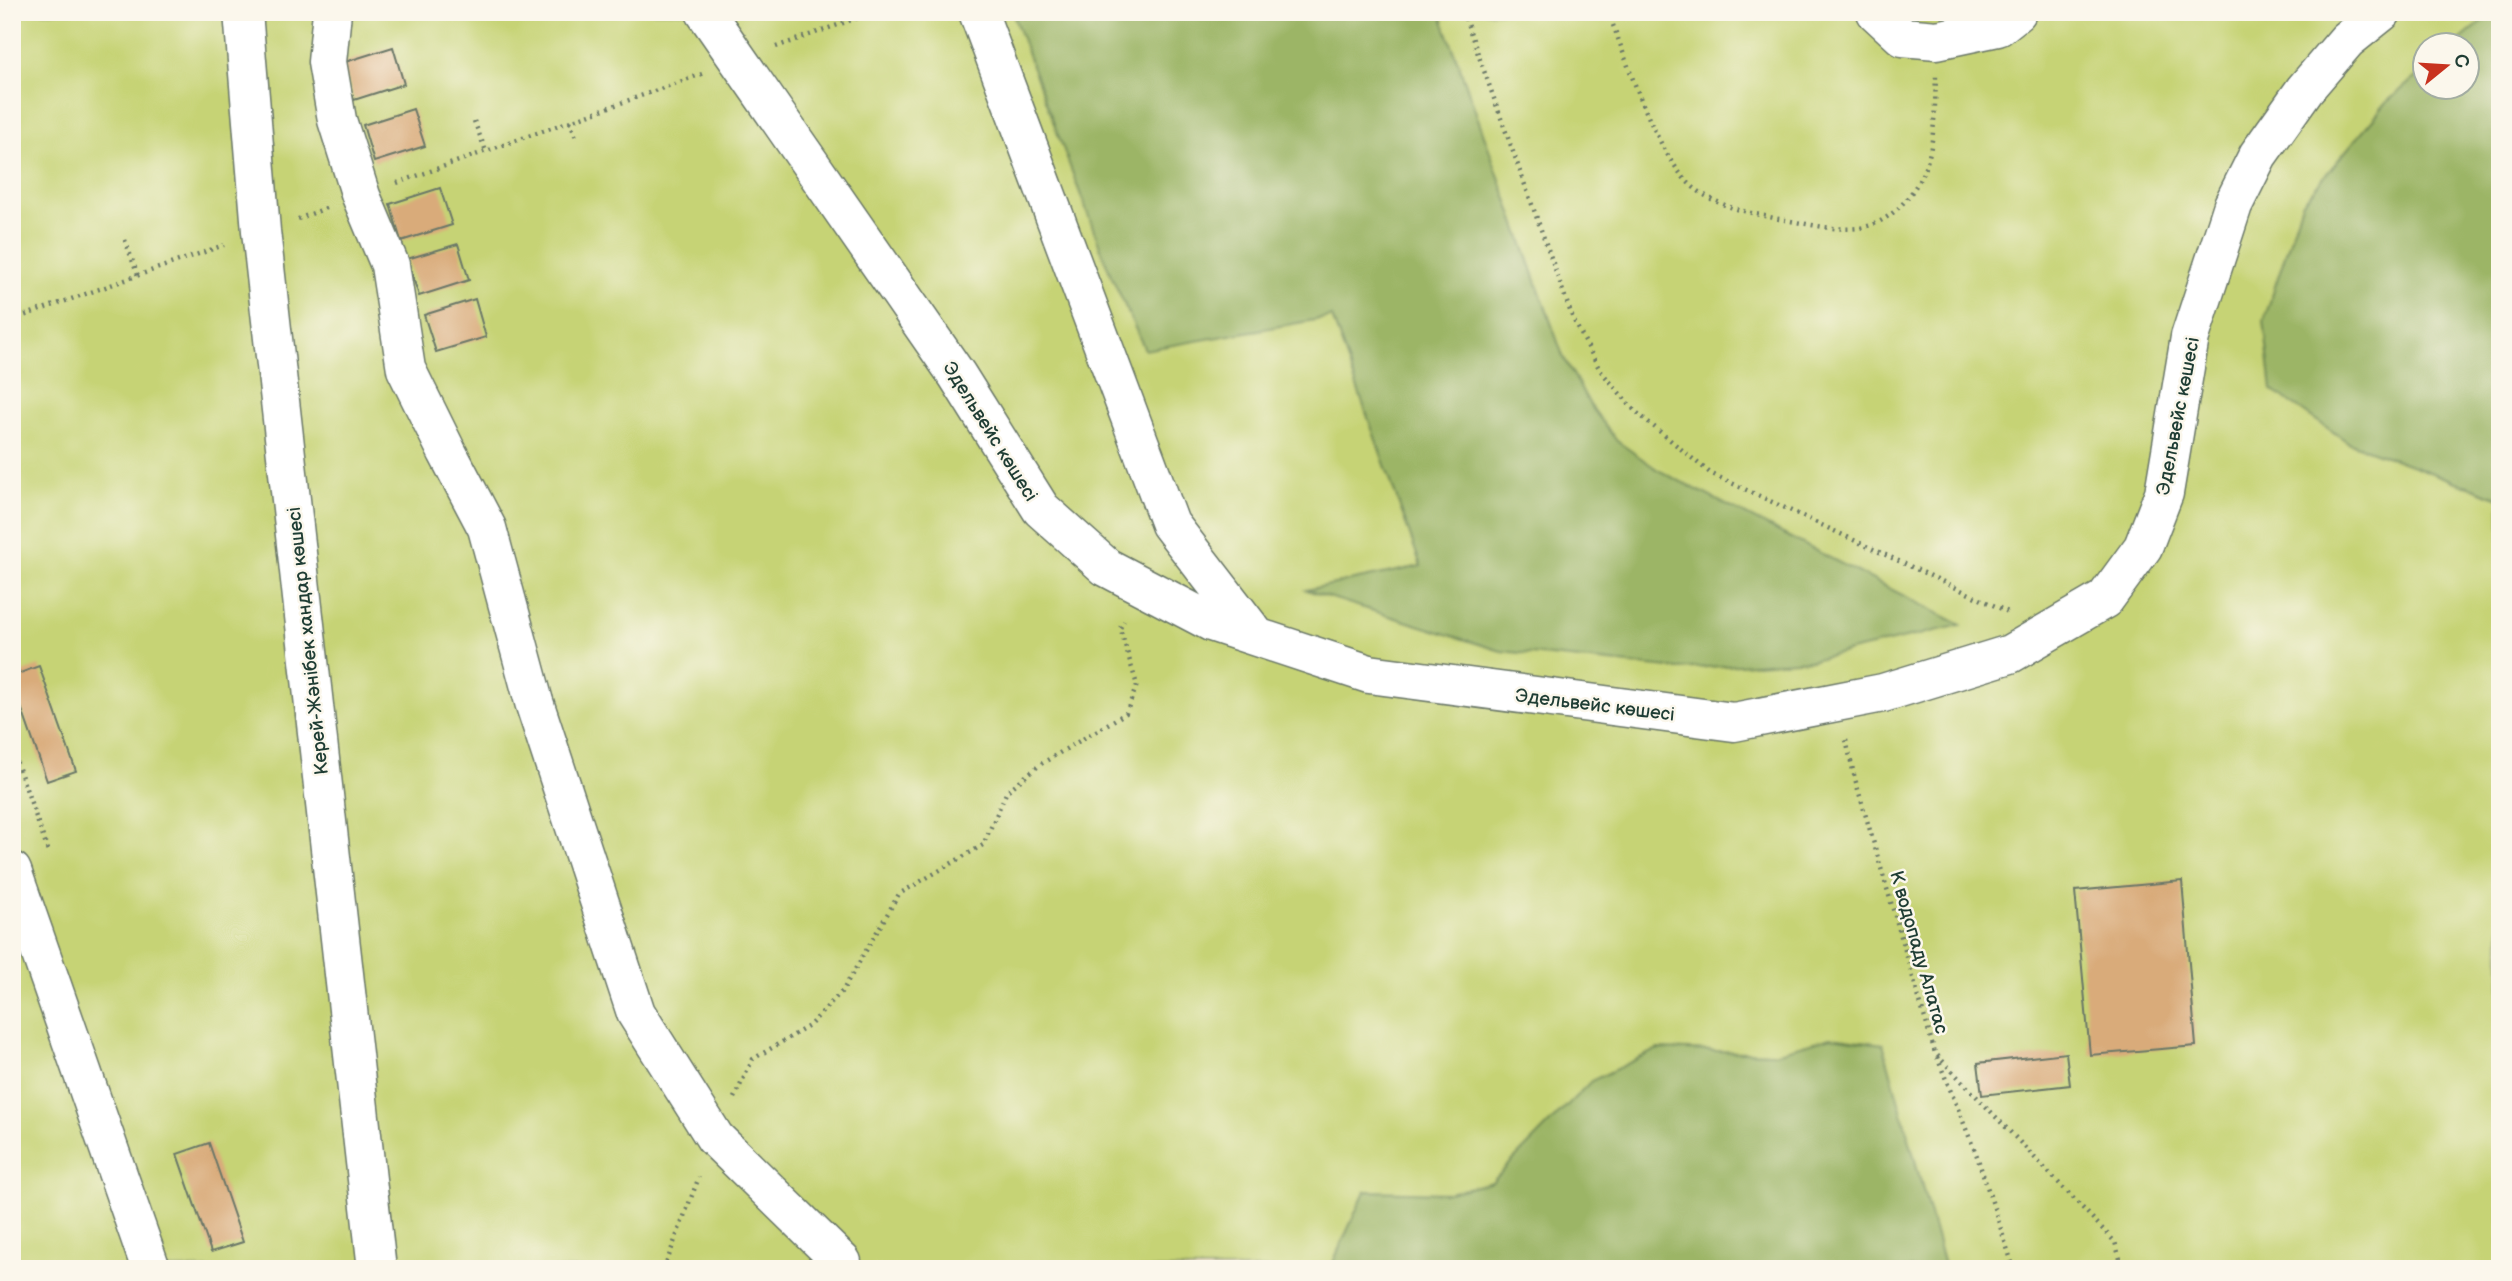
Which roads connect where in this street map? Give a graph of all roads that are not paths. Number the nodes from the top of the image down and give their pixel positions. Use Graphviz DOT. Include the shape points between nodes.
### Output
graph roads {
  1 [pos="243,12"];
  2 [pos="332,12"];
  3 [pos="705,12"];
  4 [pos="978,12"];
  5 [pos="1876,12"];
  6 [pos="2017,12"];
  7 [pos="2382,12"];
  8 [pos="1257,637"];
  9 [pos="12,871"];
  10 [pos="842,1262"];
  11 [pos="151,1269"];
  12 [pos="377,1269"];
  1 -- 12 [label="street, Керей-Жәнібек хандар көшесі" via="261,232"];
  2 -- 10 [label="street" via="327,62 337,120 376,190 406,369 487,528 534,702 636,1013 715,1138"];
  3 -- 8 [label="street, Эдельвейс көшесі" via="957,375 1041,509 1106,567 1211,622"];
  4 -- 8 [label="street" via="1170,524"];
  5 -- 6 [label="street" via="1903,37 1937,40 1998,27"];
  7 -- 8 [label="street, Эдельвейс көшесі" via="2347,40 2305,89 2258,155 2233,205 2190,337 2164,493 2143,547 2105,599 2010,654 1883,693 1734,722 1369,674"];
  9 -- 11 [label="street"];
}
